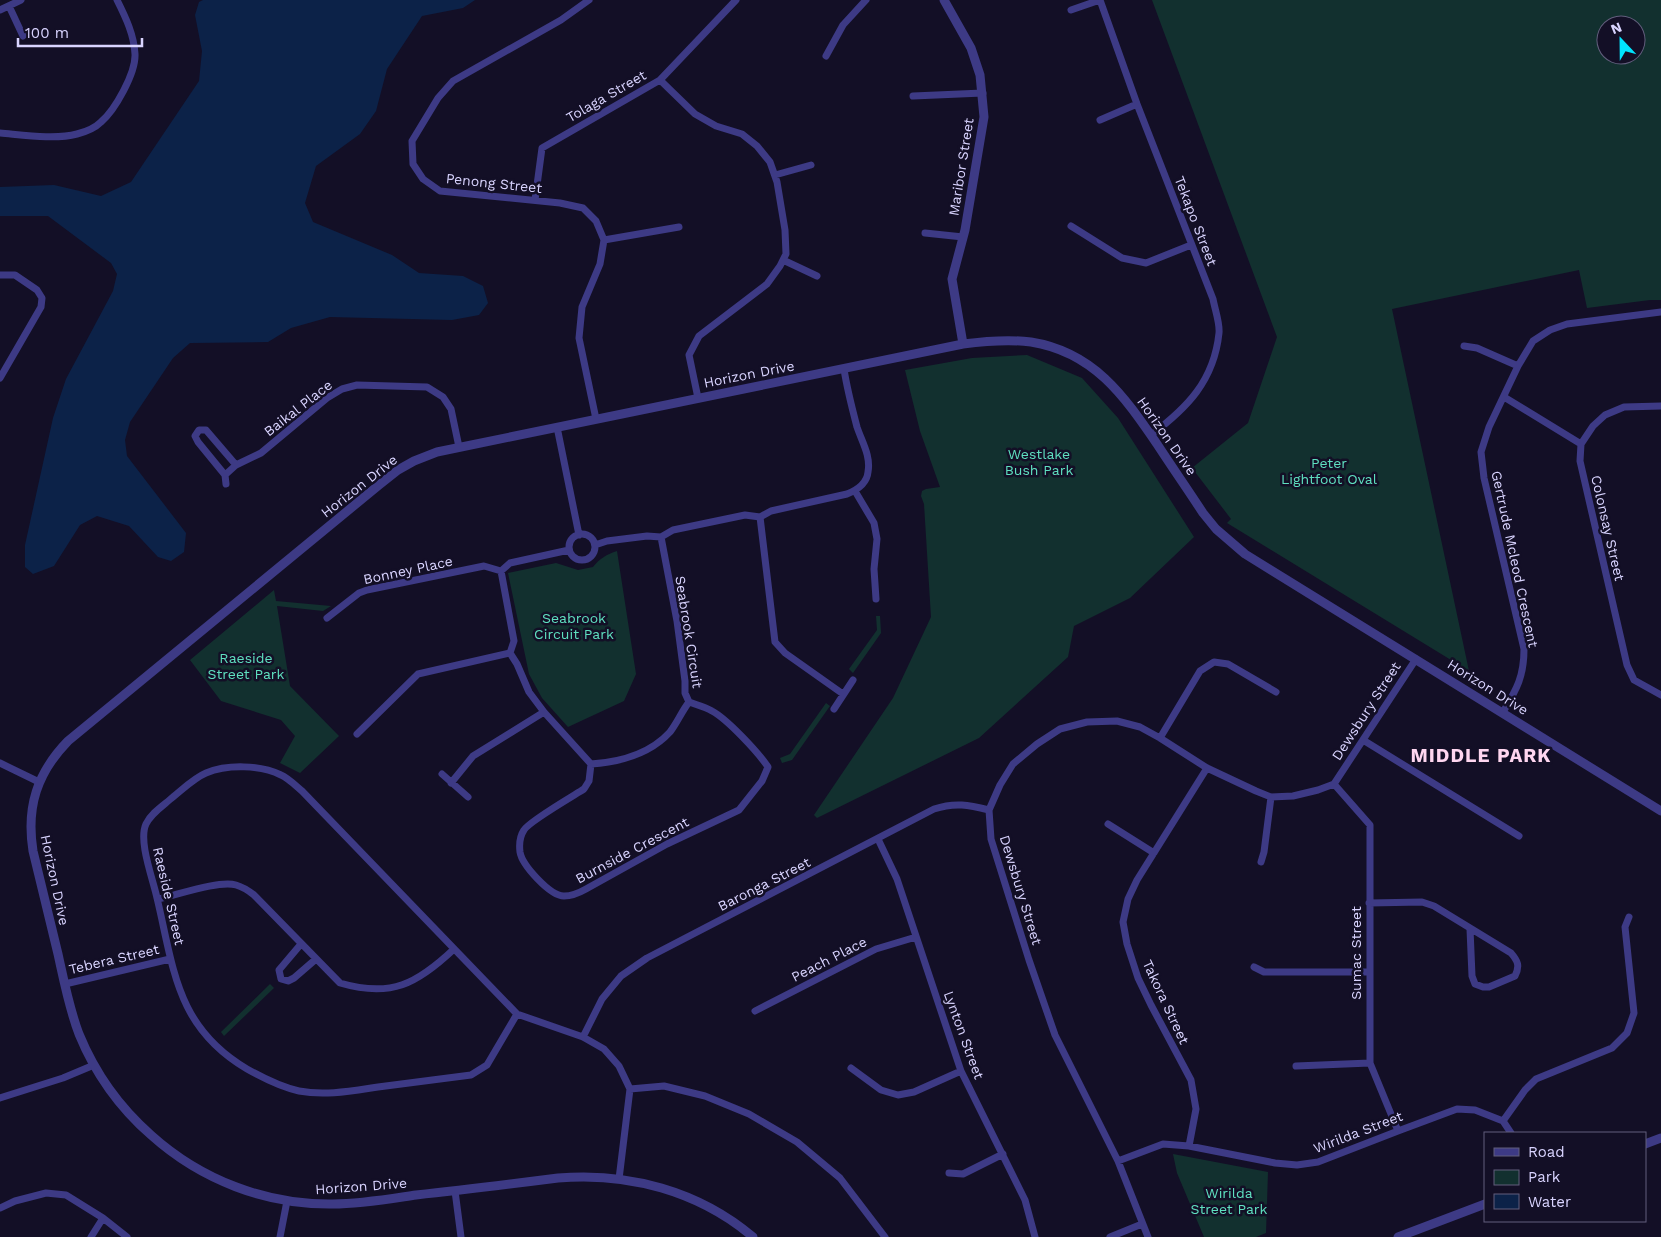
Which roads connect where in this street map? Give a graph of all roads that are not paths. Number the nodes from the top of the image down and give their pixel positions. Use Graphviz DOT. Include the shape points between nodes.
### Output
graph roads {
  1 [pos="20,0"];
  2 [pos="117,0"];
  3 [pos="589,0"];
  4 [pos="736,0"];
  5 [pos="866,0"];
  6 [pos="944,0"];
  7 [pos="1100,0"];
  8 [pos="9,6"];
  9 [pos="0,10"];
  10 [pos="1071,10"];
  11 [pos="23,36"];
  12 [pos="826,56"];
  13 [pos="660,80"];
  14 [pos="983,93"];
  15 [pos="913,96"];
  16 [pos="1137,104"];
  17 [pos="1100,120"];
  18 [pos="0,133"];
  19 [pos="811,165"];
  20 [pos="775,175"];
  21 [pos="535,200"];
  22 [pos="1071,226"];
  23 [pos="679,227"];
  24 [pos="925,233"];
  25 [pos="963,237"];
  26 [pos="604,240"];
  27 [pos="1191,245"];
  28 [pos="783,260"];
  29 [pos="0,275"];
  30 [pos="817,276"];
  31 [pos="1661,312"];
  32 [pos="963,344"];
  33 [pos="1464,346"];
  34 [pos="1518,366"];
  35 [pos="844,370"];
  36 [pos="0,378"];
  37 [pos="698,398"];
  38 [pos="1504,398"];
  39 [pos="1661,406"];
  40 [pos="596,419"];
  41 [pos="558,427"];
  42 [pos="1151,436"];
  43 [pos="1581,444"];
  44 [pos="459,447"];
  45 [pos="236,465"];
  46 [pos="225,475"];
  47 [pos="226,484"];
  48 [pos="855,491"];
  49 [pos="760,517"];
  50 [pos="579,535"];
  51 [pos="661,537"];
  52 [pos="595,545"];
  53 [pos="569,550"];
  54 [pos="502,571"];
  55 [pos="876,599"];
  56 [pos="327,618"];
  57 [pos="510,653"];
  58 [pos="1416,659"];
  59 [pos="853,680"];
  60 [pos="1276,692"];
  61 [pos="844,694"];
  62 [pos="1661,695"];
  63 [pos="689,702"];
  64 [pos="834,708"];
  65 [pos="544,712"];
  66 [pos="1503,712"];
  67 [pos="357,734"];
  68 [pos="1160,738"];
  69 [pos="1364,740"];
  70 [pos="0,763"];
  71 [pos="591,764"];
  72 [pos="1207,768"];
  73 [pos="442,774"];
  74 [pos="39,782"];
  75 [pos="452,783"];
  76 [pos="1334,784"];
  77 [pos="468,797"];
  78 [pos="1271,797"];
  79 [pos="989,810"];
  80 [pos="1661,811"];
  81 [pos="1108,824"];
  82 [pos="1519,836"];
  83 [pos="878,839"];
  84 [pos="1154,853"];
  85 [pos="1261,862"];
  86 [pos="158,899"];
  87 [pos="1369,903"];
  88 [pos="1629,917"];
  89 [pos="1470,929"];
  90 [pos="916,937"];
  91 [pos="302,944"];
  92 [pos="454,949"];
  93 [pos="170,959"];
  94 [pos="316,960"];
  95 [pos="1254,967"];
  96 [pos="1369,972"];
  97 [pos="65,984"];
  98 [pos="755,1011"];
  99 [pos="517,1014"];
  100 [pos="583,1037"];
  101 [pos="1370,1063"];
  102 [pos="94,1065"];
  103 [pos="1296,1066"];
  104 [pos="851,1068"];
  105 [pos="961,1071"];
  106 [pos="630,1090"];
  107 [pos="0,1098"];
  108 [pos="1503,1121"];
  109 [pos="1398,1131"];
  110 [pos="1510,1132"];
  111 [pos="1661,1138"];
  112 [pos="1646,1144"];
  113 [pos="1189,1146"];
  114 [pos="1003,1154"];
  115 [pos="1118,1161"];
  116 [pos="949,1173"];
  117 [pos="619,1179"];
  118 [pos="455,1191"];
  119 [pos="287,1201"];
  120 [pos="1484,1204"];
  121 [pos="0,1208"];
  122 [pos="103,1218"];
  123 [pos="1142,1224"];
  124 [pos="91,1237"];
  125 [pos="126,1237"];
  126 [pos="280,1237"];
  127 [pos="461,1237"];
  128 [pos="753,1237"];
  129 [pos="885,1237"];
  130 [pos="1034,1237"];
  131 [pos="1110,1237"];
  132 [pos="1148,1237"];
  133 [pos="1400,1237"];
  1 -- 8 [label="street"];
  2 -- 18 [label="street" via="133,37 135,57 130,76 117,101 100,124 68,136"];
  3 -- 21 [label="street, Penong Street" via="561,20 453,81 438,98 412,142 413,164 423,179 440,191"];
  4 -- 13 [label="street, Tolaga Street"];
  5 -- 12 [label="street" via="843,25"];
  6 -- 14 [label="street, Maribor Street" via="971,48"];
  7 -- 10 [label="street"];
  7 -- 16 [label="street, Tekapo Street"];
  8 -- 9 [label="street"];
  8 -- 11 [label="street"];
  13 -- 20 [label="street" via="695,114 716,126 742,134 757,146 770,162"];
  13 -- 21 [label="street, Tolaga Street" via="542,148"];
  14 -- 15 [label="street"];
  14 -- 25 [label="street, Maribor Street" via="982,137"];
  16 -- 17 [label="street"];
  16 -- 27 [label="street, Tekapo Street"];
  19 -- 20 [label="street"];
  20 -- 28 [label="street" via="785,230 786,254"];
  21 -- 26 [label="street, Penong Street" via="583,208 596,221"];
  22 -- 27 [label="street" via="1122,258 1146,263"];
  23 -- 26 [label="street"];
  24 -- 25 [label="street"];
  25 -- 32 [label="street, Maribor Street" via="952,279"];
  26 -- 40 [label="street" via="600,264 582,307 579,326"];
  27 -- 42 [label="street, Tekapo Street" via="1213,299 1219,332 1212,366 1196,395"];
  28 -- 30 [label="street"];
  28 -- 37 [label="street" via="767,284 699,336 690,355"];
  29 -- 36 [label="street" via="15,276 37,290 42,298 41,307"];
  31 -- 34 [label="street, Gertrude Mcleod Crescent" via="1567,324 1550,330 1533,341"];
  32 -- 35 [label="street, Horizon Drive"];
  32 -- 42 [label="street, Horizon Drive" via="1002,340 1032,342 1069,354 1110,382"];
  33 -- 34 [label="street" via="1477,348"];
  34 -- 38 [label="street, Gertrude Mcleod Crescent"];
  35 -- 37 [label="street, Horizon Drive"];
  35 -- 48 [label="street" via="856,422 868,454 868,474"];
  37 -- 40 [label="street, Horizon Drive"];
  38 -- 43 [label="street"];
  38 -- 66 [label="street, Gertrude Mcleod Crescent" via="1481,452 1484,478 1524,648 1522,675"];
  39 -- 43 [label="street" via="1624,407 1605,415"];
  40 -- 41 [label="street, Horizon Drive"];
  41 -- 44 [label="street, Horizon Drive"];
  41 -- 50 [label="street"];
  42 -- 58 [label="street, Horizon Drive" via="1203,513 1230,543"];
  43 -- 62 [label="street, Colonsay Street" via="1580,461 1627,665 1634,680"];
  44 -- 45 [label="street, Baikal Place" via="451,409 443,397 427,387 357,385 327,398 261,452"];
  44 -- 74 [label="street, Horizon Drive" via="414,461 379,485 68,741 52,759"];
  45 -- 46 [label="street, Baikal Place"];
  45 -- 46 [label="street" via="206,430 199,430 195,436 198,442"];
  46 -- 47 [label="street"];
  48 -- 49 [label="street" via="771,511"];
  48 -- 55 [label="street" via="874,524"];
  49 -- 51 [label="street" via="745,516 673,530"];
  49 -- 61 [label="street" via="775,642 785,653"];
  50 -- 52 [label="street" via="589,536"];
  50 -- 53 [label="street" via="570,542"];
  51 -- 52 [label="street" via="647,536"];
  51 -- 63 [label="street, Seabrook Circuit"];
  52 -- 53 [label="street" via="593,554 585,560 575,558"];
  53 -- 54 [label="street" via="510,563"];
  54 -- 56 [label="street, Bonney Place" via="484,566 367,590"];
  54 -- 57 [label="street" via="514,641"];
  57 -- 65 [label="street" via="529,692"];
  57 -- 67 [label="street" via="418,674"];
  58 -- 66 [label="street, Horizon Drive"];
  58 -- 69 [label="street, Dewsbury Street"];
  59 -- 61 [label="street"];
  60 -- 68 [label="street" via="1228,664 1214,662 1200,671"];
  61 -- 64 [label="street"];
  63 -- 71 [label="street, Seabrook Circuit" via="670,731 653,747 629,758"];
  63 -- 71 [label="street, Burnside Crescent" via="719,715 761,756 768,767 762,781 739,810 667,844 586,890 562,896 551,891 526,865 520,853 520,838 525,827 584,789 589,781"];
  65 -- 71 [label="street"];
  65 -- 75 [label="street" via="473,756"];
  66 -- 80 [label="street, Horizon Drive"];
  68 -- 72 [label="street, Dewsbury Street"];
  68 -- 79 [label="street, Dewsbury Street" via="1140,727 1117,721 1087,722 1060,729 1013,764"];
  69 -- 76 [label="street, Dewsbury Street"];
  69 -- 82 [label="street"];
  70 -- 74 [label="street"];
  72 -- 78 [label="street, Dewsbury Street"];
  72 -- 84 [label="street, Takora Street"];
  73 -- 75 [label="street"];
  74 -- 97 [label="street, Horizon Drive" via="31,810 31,839"];
  75 -- 77 [label="street"];
  76 -- 78 [label="street, Dewsbury Street" via="1293,796"];
  76 -- 87 [label="street, Sumac Street" via="1370,826"];
  78 -- 85 [label="street"];
  79 -- 83 [label="street, Baronga Street" via="962,804 946,805"];
  79 -- 115 [label="street, Dewsbury Street" via="991,839 1055,1035"];
  81 -- 84 [label="street"];
  83 -- 90 [label="street, Lynton Street" via="897,879"];
  83 -- 100 [label="street, Baronga Street" via="627,971 602,999"];
  84 -- 113 [label="street, Takora Street" via="1128,899 1123,922 1138,978 1191,1080 1196,1109"];
  86 -- 91 [label="street" via="220,884 235,884 254,894"];
  86 -- 92 [label="street, Raeside Street" via="144,847 146,824 154,813 206,773 227,768 253,768 281,775 302,791"];
  86 -- 93 [label="street, Raeside Street"];
  87 -- 89 [label="street" via="1422,902"];
  87 -- 96 [label="street, Sumac Street"];
  88 -- 108 [label="street" via="1625,927 1634,1013 1627,1033 1612,1048 1536,1079"];
  89 -- 89 [label="street" via="1511,953 1519,968 1515,976 1489,987 1476,984 1472,976"];
  90 -- 98 [label="street, Peach Place" via="876,949"];
  90 -- 105 [label="street, Lynton Street"];
  91 -- 94 [label="street"];
  91 -- 94 [label="street" via="279,970 281,979 288,981 294,978"];
  92 -- 94 [label="street" via="434,968 410,983 380,989 340,983"];
  92 -- 99 [label="street, Raeside Street"];
  93 -- 97 [label="street, Tebera Street"];
  93 -- 99 [label="street, Raeside Street" via="187,1008 214,1044 238,1064 269,1081 298,1091 329,1094 472,1075 488,1064"];
  95 -- 96 [label="street" via="1264,972"];
  96 -- 101 [label="street, Sumac Street"];
  97 -- 102 [label="street, Horizon Drive" via="79,1034"];
  99 -- 100 [label="street, Raeside Street"];
  100 -- 106 [label="street, Raeside Street" via="604,1049 620,1066"];
  101 -- 103 [label="street"];
  101 -- 109 [label="street, Sumac Street"];
  102 -- 107 [label="street"];
  102 -- 119 [label="street, Horizon Drive" via="122,1106 169,1150 220,1180 251,1193"];
  104 -- 105 [label="street" via="881,1090 898,1095 914,1092"];
  105 -- 114 [label="street, Lynton Street"];
  106 -- 117 [label="street, Raeside Street"];
  106 -- 129 [label="street" via="664,1086 705,1096 749,1114 797,1142 840,1178"];
  108 -- 109 [label="street, Wirilda Street" via="1475,1110 1458,1109"];
  108 -- 110 [label="street"];
  109 -- 113 [label="street, Wirilda Street" via="1318,1162 1297,1165"];
  111 -- 112 [label="street"];
  113 -- 115 [label="street, Wirilda Street" via="1163,1144"];
  114 -- 116 [label="street" via="963,1174"];
  114 -- 130 [label="street, Lynton Street" via="1025,1200"];
  115 -- 123 [label="street, Dewsbury Street"];
  117 -- 118 [label="street, Horizon Drive" via="574,1176"];
  117 -- 128 [label="street, Horizon Drive" via="696,1200"];
  118 -- 119 [label="street, Horizon Drive" via="335,1204"];
  118 -- 127 [label="street"];
  119 -- 126 [label="street"];
  120 -- 133 [label="street"];
  121 -- 122 [label="street" via="46,1193 66,1195"];
  122 -- 124 [label="street"];
  122 -- 125 [label="street"];
  123 -- 131 [label="street"];
  123 -- 132 [label="street, Dewsbury Street"];
}
